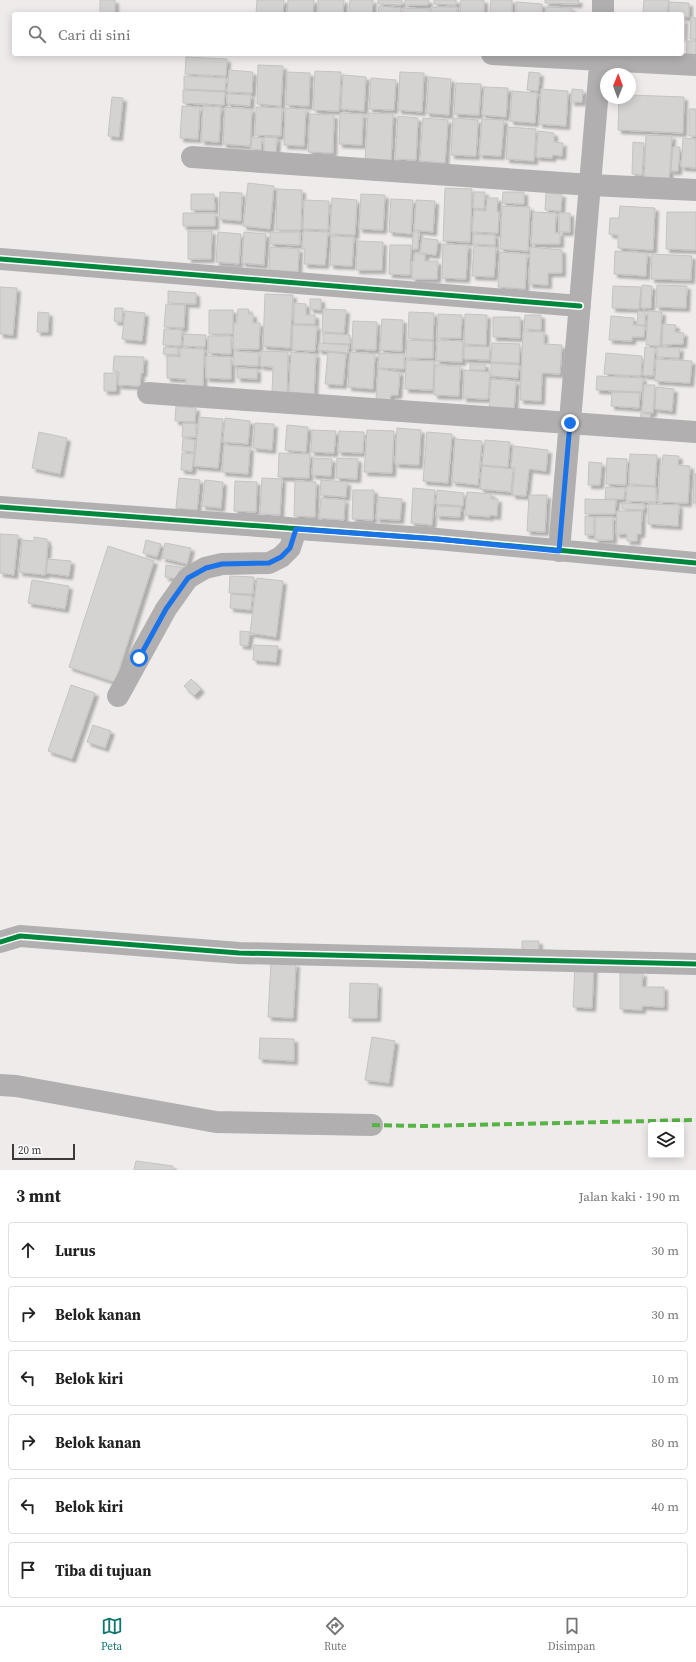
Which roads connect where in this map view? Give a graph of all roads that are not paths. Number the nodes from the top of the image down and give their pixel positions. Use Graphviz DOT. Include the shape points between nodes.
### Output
graph roads {
  1 [pos="603,0"];
  2 [pos="603,12"];
  3 [pos="565,56"];
  4 [pos="601,57"];
  5 [pos="696,65"];
  6 [pos="192,157"];
  7 [pos="591,185"];
  8 [pos="696,190"];
  9 [pos="0,259"];
  10 [pos="580,306"];
  11 [pos="148,393"];
  12 [pos="570,423"];
  13 [pos="696,432"];
  14 [pos="0,507"];
  15 [pos="296,529"];
  16 [pos="559,551"];
  17 [pos="696,563"];
  18 [pos="118,696"];
  19 [pos="0,942"];
  20 [pos="696,964"];
  21 [pos="0,1085"];
  22 [pos="372,1125"];
  1 -- 2 [label="street"];
  3 -- 4 [label="street"];
  4 -- 5 [label="street"];
  4 -- 7 [label="street"];
  6 -- 7 [label="street"];
  7 -- 8 [label="street"];
  7 -- 10 [label="street"];
  9 -- 10 [label="street"];
  10 -- 12 [label="street"];
  11 -- 12 [label="street"];
  12 -- 13 [label="street"];
  12 -- 16 [label="street"];
  14 -- 15 [label="street"];
  15 -- 16 [label="street"];
  15 -- 18 [label="street" via="290,548 281,557 269,563 222,564 206,568 188,578 166,609"];
  16 -- 17 [label="street"];
  19 -- 20 [label="street" via="20,936 239,953"];
  21 -- 22 [label="street" via="216,1122"];
}
